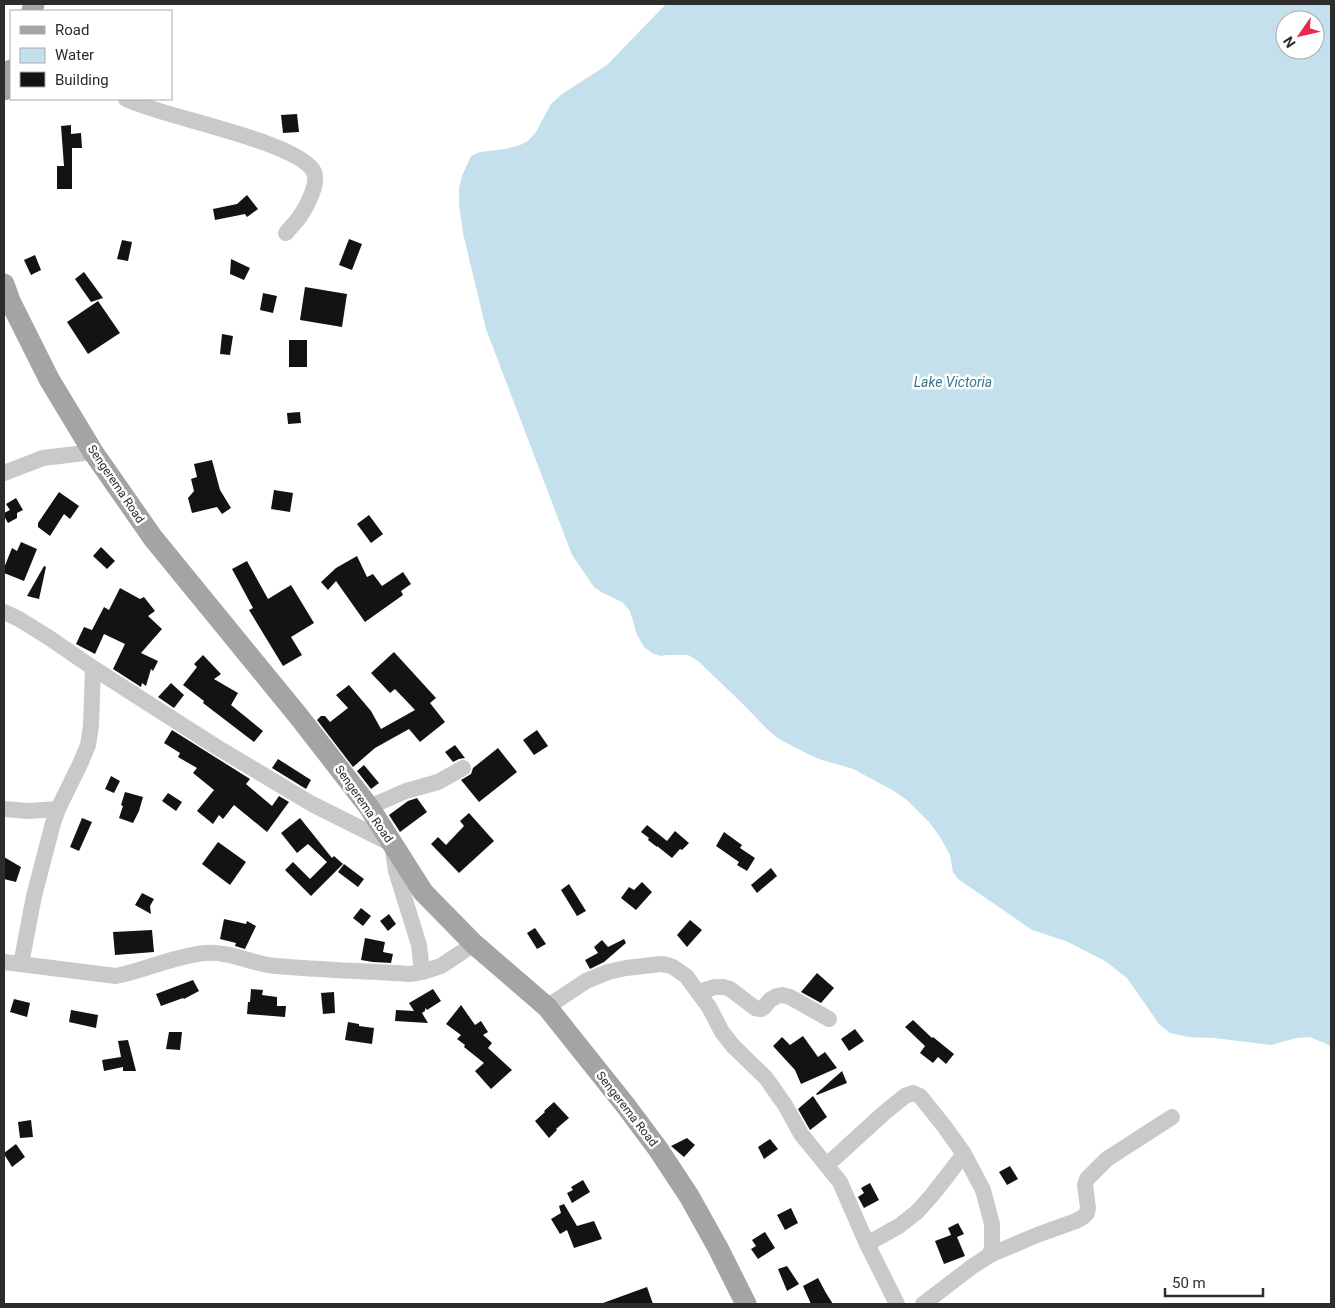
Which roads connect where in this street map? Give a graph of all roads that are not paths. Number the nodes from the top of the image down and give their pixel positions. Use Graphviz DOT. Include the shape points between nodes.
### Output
graph roads {
  1 [pos="10,73"];
  2 [pos="4,90"];
  3 [pos="128,100"];
  4 [pos="286,232"];
  5 [pos="4,284"];
  6 [pos="93,452"];
  7 [pos="4,472"];
  8 [pos="4,612"];
  9 [pos="93,668"];
  10 [pos="464,768"];
  11 [pos="368,807"];
  12 [pos="4,809"];
  13 [pos="58,809"];
  14 [pos="392,844"];
  15 [pos="474,944"];
  16 [pos="4,962"];
  17 [pos="21,964"];
  18 [pos="422,972"];
  19 [pos="698,992"];
  20 [pos="548,1007"];
  21 [pos="829,1019"];
  22 [pos="1172,1117"];
  23 [pos="964,1154"];
  24 [pos="827,1164"];
  25 [pos="867,1244"];
  26 [pos="990,1255"];
  27 [pos="746,1304"];
  28 [pos="897,1304"];
  29 [pos="923,1304"];
  1 -- 2 [label="main road"];
  3 -- 4 [label="street" via="276,146 304,160 314,173 314,186 300,217"];
  5 -- 6 [label="main road, Sengerema Road" via="49,379"];
  6 -- 7 [label="street" via="43,458"];
  6 -- 11 [label="main road, Sengerema Road" via="153,538"];
  8 -- 9 [label="street"];
  9 -- 13 [label="street" via="88,745"];
  9 -- 14 [label="street" via="312,804"];
  10 -- 11 [label="street" via="438,782"];
  11 -- 14 [label="main road, Sengerema Road"];
  12 -- 13 [label="street"];
  13 -- 17 [label="street" via="34,896"];
  14 -- 15 [label="main road, Sengerema Road" via="423,892"];
  14 -- 18 [label="street" via="396,871 420,950"];
  15 -- 18 [label="street" via="441,966"];
  15 -- 20 [label="main road, Sengerema Road"];
  16 -- 17 [label="street"];
  17 -- 18 [label="street" via="116,976 207,953 274,966"];
  19 -- 20 [label="street" via="686,976 668,965 626,968 586,981"];
  19 -- 21 [label="street" via="724,987 760,1009 782,995"];
  19 -- 24 [label="street" via="733,1046 766,1078 802,1134"];
  20 -- 27 [label="main road, Sengerema Road" via="658,1149 699,1213"];
  22 -- 26 [label="street" via="1107,1159 1087,1179 1084,1185 1088,1208 1083,1217"];
  23 -- 24 [label="street" via="920,1096 913,1093 884,1113"];
  23 -- 25 [label="street" via="917,1212"];
  23 -- 26 [label="street" via="988,1205 992,1224"];
  24 -- 25 [label="street" via="840,1182"];
  25 -- 28 [label="street"];
  26 -- 29 [label="street"];
}
